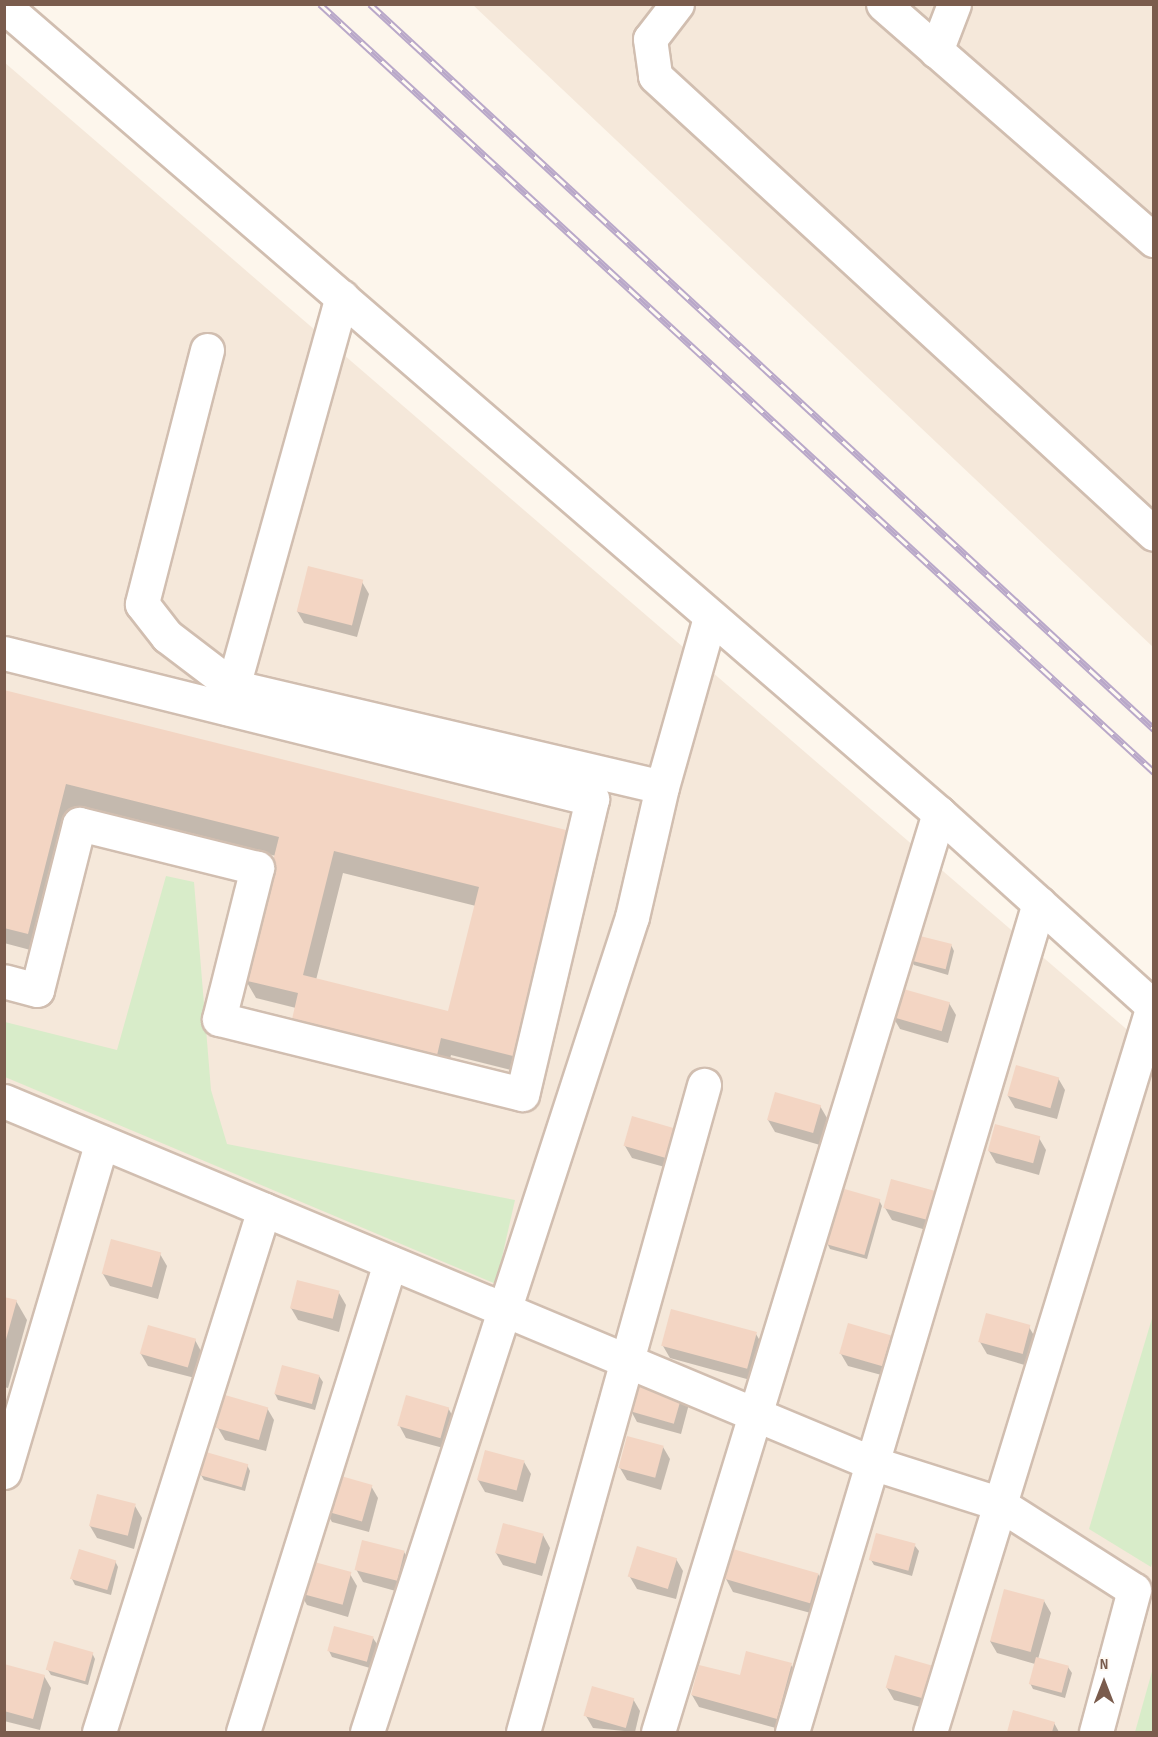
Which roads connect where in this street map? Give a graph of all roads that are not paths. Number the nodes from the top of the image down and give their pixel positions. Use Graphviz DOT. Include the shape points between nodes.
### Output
graph roads {
  1 [pos="677,4"];
  2 [pos="883,4"];
  3 [pos="954,4"];
  4 [pos="4,6"];
  5 [pos="936,51"];
  6 [pos="1154,240"];
  7 [pos="342,297"];
  8 [pos="207,350"];
  9 [pos="1154,534"];
  10 [pos="710,617"];
  11 [pos="4,633"];
  12 [pos="4,653"];
  13 [pos="231,697"];
  14 [pos="662,787"];
  15 [pos="939,813"];
  16 [pos="1039,903"];
  17 [pos="4,981"];
  18 [pos="1153,1006"];
  19 [pos="704,1085"];
  20 [pos="4,1101"];
  21 [pos="102,1142"];
  22 [pos="264,1209"];
  23 [pos="390,1262"];
  24 [pos="503,1309"];
  25 [pos="625,1360"];
  26 [pos="756,1413"];
  27 [pos="872,1463"];
  28 [pos="4,1472"];
  29 [pos="998,1503"];
  30 [pos="99,1732"];
  31 [pos="243,1732"];
  32 [pos="367,1732"];
  33 [pos="523,1732"];
  34 [pos="658,1732"];
  35 [pos="792,1732"];
  36 [pos="930,1732"];
  37 [pos="1096,1732"];
  1 -- 9 [label="street" via="651,39 655,76"];
  2 -- 5 [label="street"];
  3 -- 5 [label="street"];
  4 -- 7 [label="street"];
  5 -- 6 [label="street"];
  7 -- 10 [label="street"];
  7 -- 13 [label="street"];
  8 -- 13 [label="street" via="142,604 167,636"];
  10 -- 14 [label="street"];
  10 -- 15 [label="street"];
  11 -- 13 [label="street"];
  12 -- 13 [label="street"];
  13 -- 14 [label="street"];
  13 -- 17 [label="street" via="592,799 522,1094 219,1019 257,868 79,824 37,990"];
  14 -- 24 [label="street" via="632,917"];
  15 -- 16 [label="street"];
  15 -- 26 [label="street"];
  16 -- 18 [label="street"];
  16 -- 27 [label="street"];
  18 -- 29 [label="street"];
  19 -- 25 [label="street"];
  20 -- 21 [label="street"];
  21 -- 22 [label="street"];
  21 -- 28 [label="street"];
  22 -- 23 [label="street"];
  22 -- 30 [label="street"];
  23 -- 24 [label="street"];
  23 -- 31 [label="street"];
  24 -- 25 [label="street"];
  24 -- 32 [label="street"];
  25 -- 26 [label="street"];
  25 -- 33 [label="street"];
  26 -- 27 [label="street"];
  26 -- 34 [label="street"];
  27 -- 29 [label="street"];
  27 -- 35 [label="street"];
  29 -- 36 [label="street"];
  29 -- 37 [label="street" via="1134,1590"];
}
